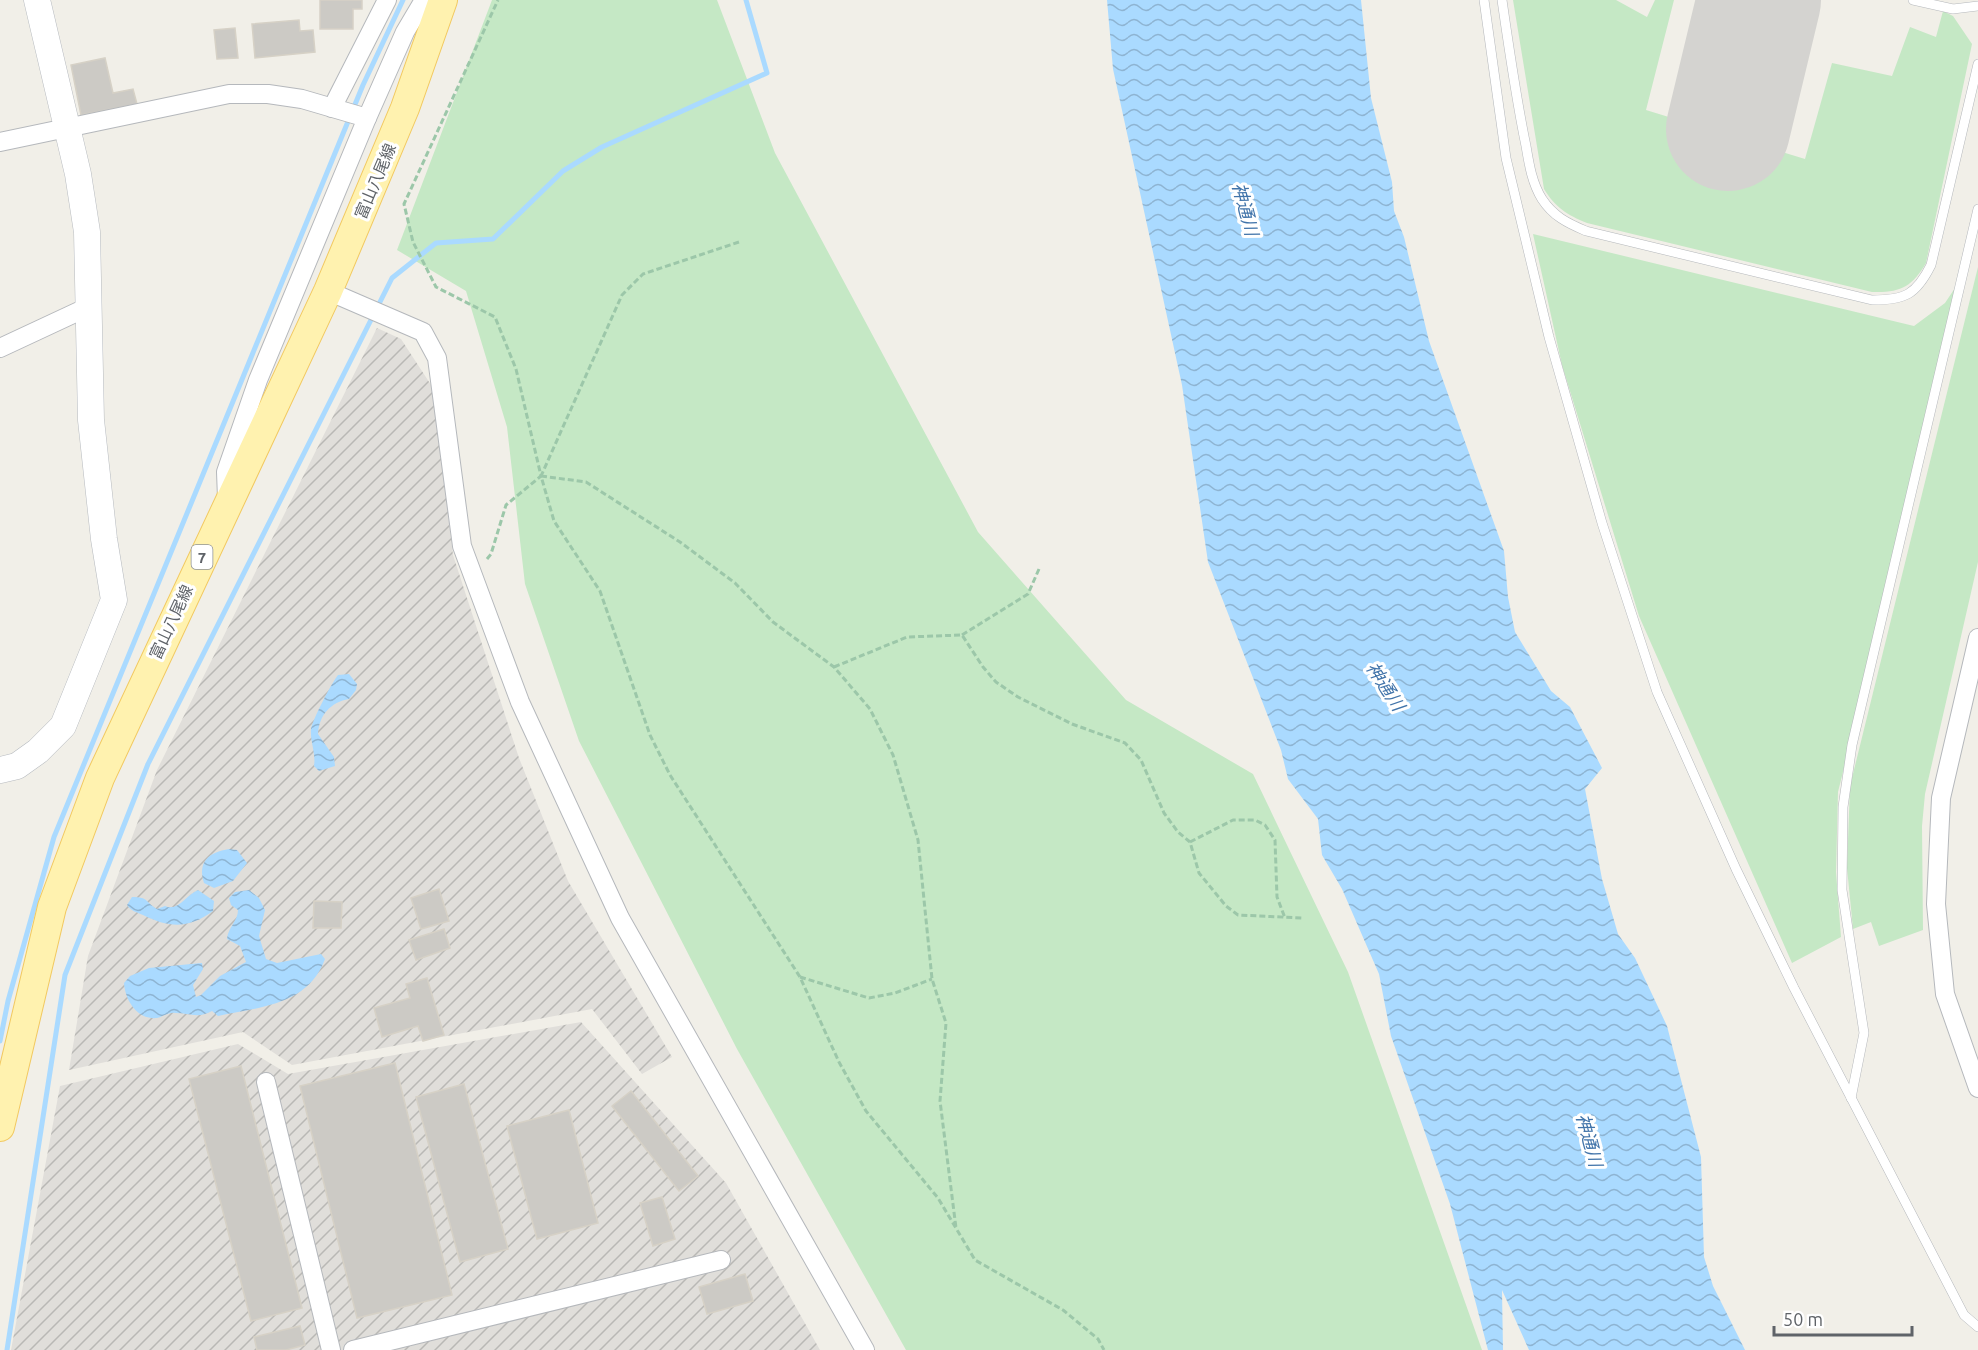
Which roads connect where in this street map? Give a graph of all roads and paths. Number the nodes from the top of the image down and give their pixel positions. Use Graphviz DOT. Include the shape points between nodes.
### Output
graph roads {
  1 [pos="37,0"];
  2 [pos="387,0"];
  3 [pos="424,0"];
  4 [pos="443,0"];
  5 [pos="498,0"];
  6 [pos="1484,0"];
  7 [pos="1502,0"];
  8 [pos="1913,0"];
  9 [pos="1978,6"];
  10 [pos="1978,64"];
  11 [pos="350,113"];
  12 [pos="65,127"];
  13 [pos="0,142"];
  14 [pos="1978,208"];
  15 [pos="739,242"];
  16 [pos="328,291"];
  17 [pos="90,306"];
  18 [pos="0,348"];
  19 [pos="542,476"];
  20 [pos="227,503"];
  21 [pos="1040,569"];
  22 [pos="473,572"];
  23 [pos="962,635"];
  24 [pos="1978,638"];
  25 [pos="834,667"];
  26 [pos="0,770"];
  27 [pos="1190,842"];
  28 [pos="1285,918"];
  29 [pos="1302,918"];
  30 [pos="800,977"];
  31 [pos="933,979"];
  32 [pos="1974,1067"];
  33 [pos="266,1082"];
  34 [pos="1978,1088"];
  35 [pos="1851,1098"];
  36 [pos="0,1127"];
  37 [pos="957,1230"];
  38 [pos="721,1260"];
  39 [pos="1978,1328"];
  40 [pos="332,1350"];
  41 [pos="353,1350"];
  42 [pos="865,1350"];
  43 [pos="1104,1350"];
  1 -- 12 [label="street"];
  2 -- 11 [label="street"];
  3 -- 11 [label="street"];
  4 -- 16 [label="main road, 富山八尾線 / 7" via="405,108"];
  5 -- 19 [label="path" via="404,204 413,242 436,286 495,317 516,369"];
  6 -- 35 [label="lane" via="1506,158 1546,326 1602,523 1657,692 1736,870"];
  7 -- 10 [label="lane" via="1520,121 1533,178 1553,213 1586,231 1872,300 1905,297 1921,285 1931,265"];
  8 -- 9 [label="lane" via="1953,9"];
  11 -- 12 [label="street" via="268,94 229,94"];
  11 -- 20 [label="street" via="226,472"];
  12 -- 13 [label="street"];
  12 -- 17 [label="street" via="78,174 87,232"];
  14 -- 35 [label="lane" via="1852,745 1843,807 1842,890 1864,1033"];
  15 -- 19 [label="path" via="643,274 622,295"];
  16 -- 20 [label="main road, 富山八尾線 / 7"];
  16 -- 22 [label="street" via="423,332 437,358 462,546"];
  17 -- 18 [label="street"];
  17 -- 26 [label="street" via="91,420 114,600 63,726 39,751 17,766"];
  19 -- 22 [label="path" via="506,505 491,554"];
  19 -- 25 [label="path" via="586,482 680,542 735,583 773,622"];
  19 -- 30 [label="path" via="554,521 600,591 650,735 670,775"];
  20 -- 36 [label="main road, 富山八尾線 / 7" via="100,778 56,897"];
  21 -- 23 [label="path" via="1028,594"];
  22 -- 42 [label="street" via="520,702 620,918"];
  23 -- 25 [label="path" via="907,638"];
  23 -- 27 [label="path" via="982,667 1018,697 1072,724 1125,743 1140,760 1164,813"];
  24 -- 32 [label="street" via="1941,798 1936,904 1945,994"];
  25 -- 31 [label="path" via="870,709 893,755 918,840"];
  27 -- 28 [label="path" via="1199,873 1226,906 1238,915"];
  27 -- 28 [label="path" via="1233,820 1255,820 1265,825 1275,840 1277,897"];
  28 -- 29 [label="path"];
  30 -- 31 [label="path" via="869,998"];
  30 -- 37 [label="path" via="866,1111 938,1198"];
  31 -- 37 [label="path" via="946,1023 940,1101"];
  32 -- 34 [label="street"];
  33 -- 40 [label="street"];
  35 -- 39 [label="lane" via="1964,1315"];
  37 -- 43 [label="path" via="975,1260 1062,1310 1098,1339"];
  38 -- 41 [label="street"];
}
